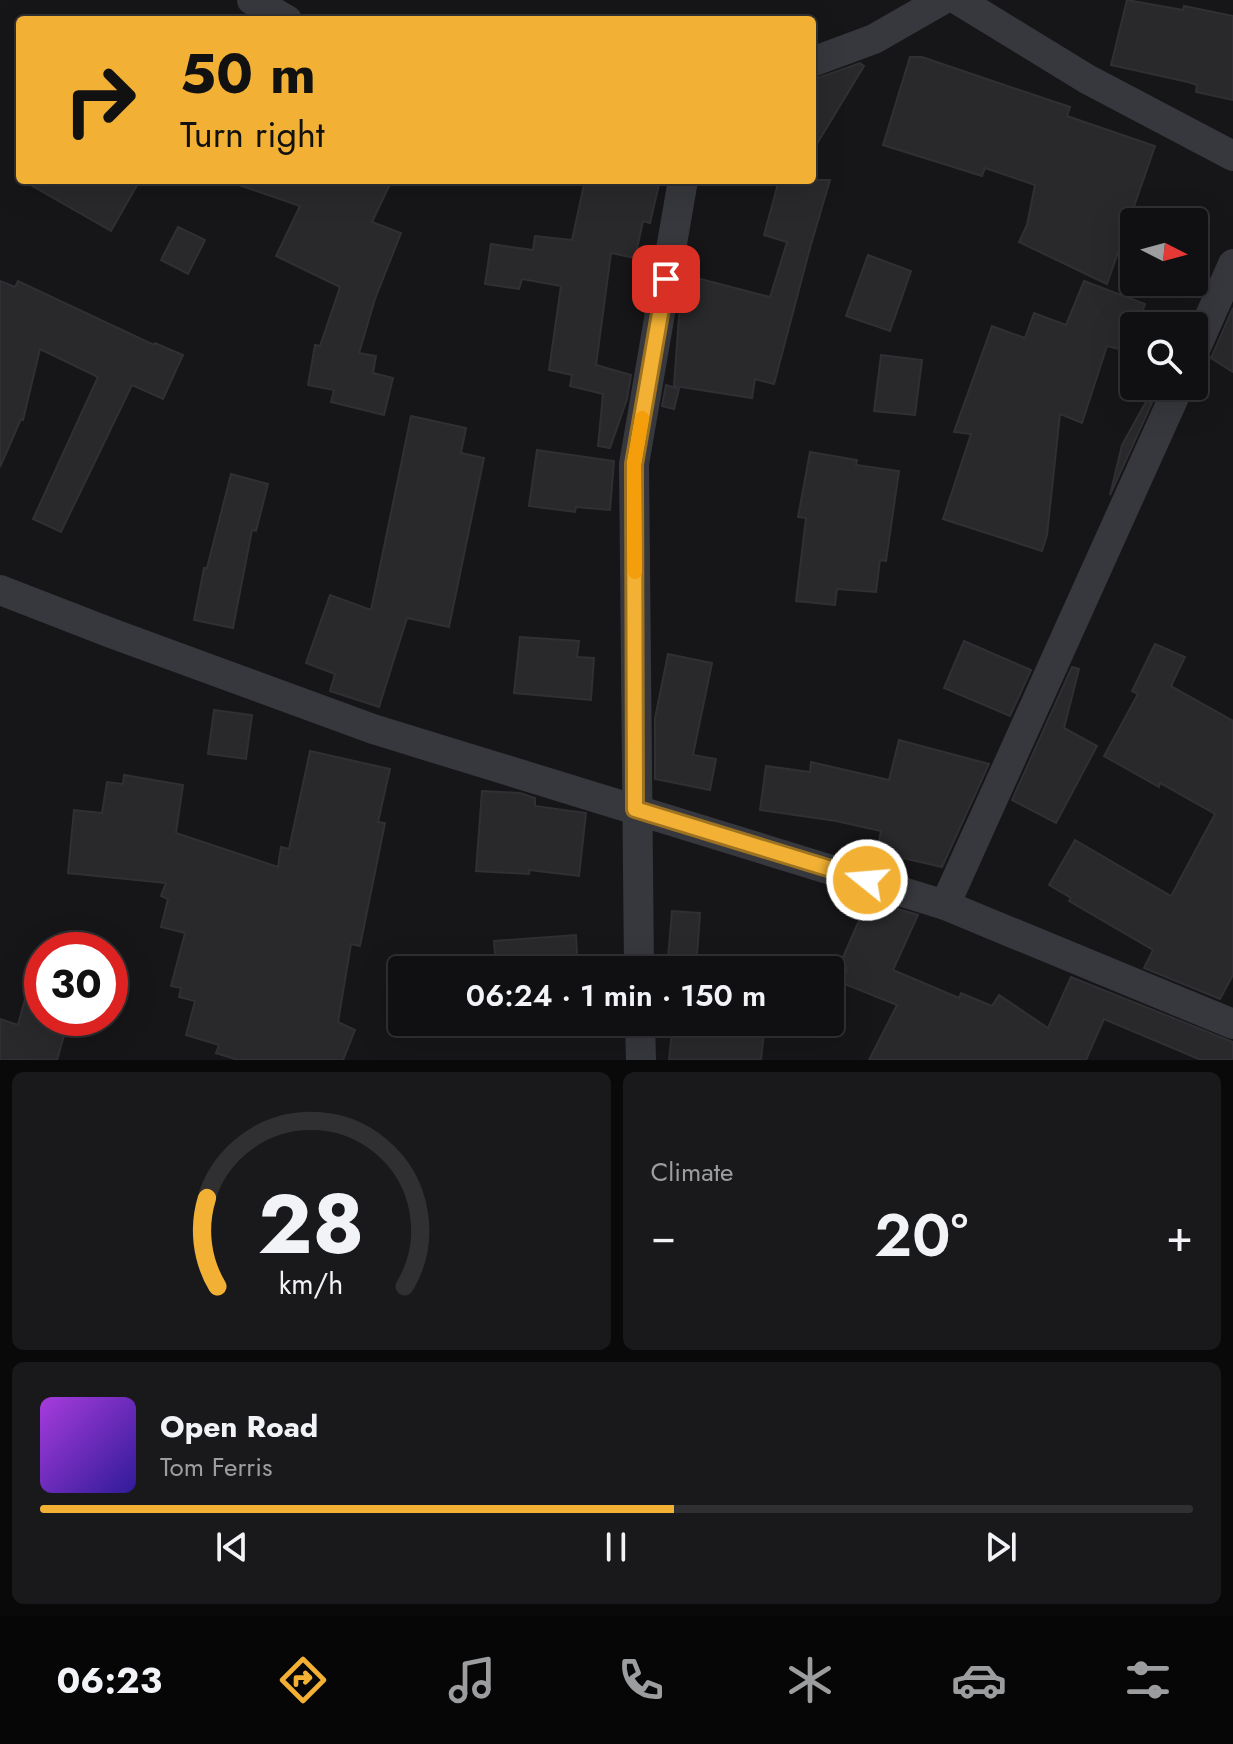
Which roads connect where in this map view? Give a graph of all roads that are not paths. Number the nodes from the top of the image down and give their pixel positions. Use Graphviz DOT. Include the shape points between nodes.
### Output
graph roads {
  1 [pos="252,0"];
  2 [pos="942,0"];
  3 [pos="958,0"];
  4 [pos="280,16"];
  5 [pos="816,61"];
  6 [pos="1233,156"];
  7 [pos="686,184"];
  8 [pos="1233,264"];
  9 [pos="1208,320"];
  10 [pos="1173,400"];
  11 [pos="0,590"];
  12 [pos="635,809"];
  13 [pos="945,905"];
  14 [pos="639,956"];
  15 [pos="1233,1024"];
  16 [pos="640,1036"];
  17 [pos="641,1060"];
  1 -- 4 [label="street"];
  2 -- 5 [label="street" via="874,39"];
  3 -- 6 [label="street" via="1087,79"];
  7 -- 12 [label="street" via="634,464"];
  8 -- 9 [label="street"];
  10 -- 13 [label="street"];
  11 -- 12 [label="street" via="373,729"];
  12 -- 13 [label="street"];
  12 -- 14 [label="street"];
  13 -- 15 [label="street"];
  16 -- 17 [label="street"];
}
